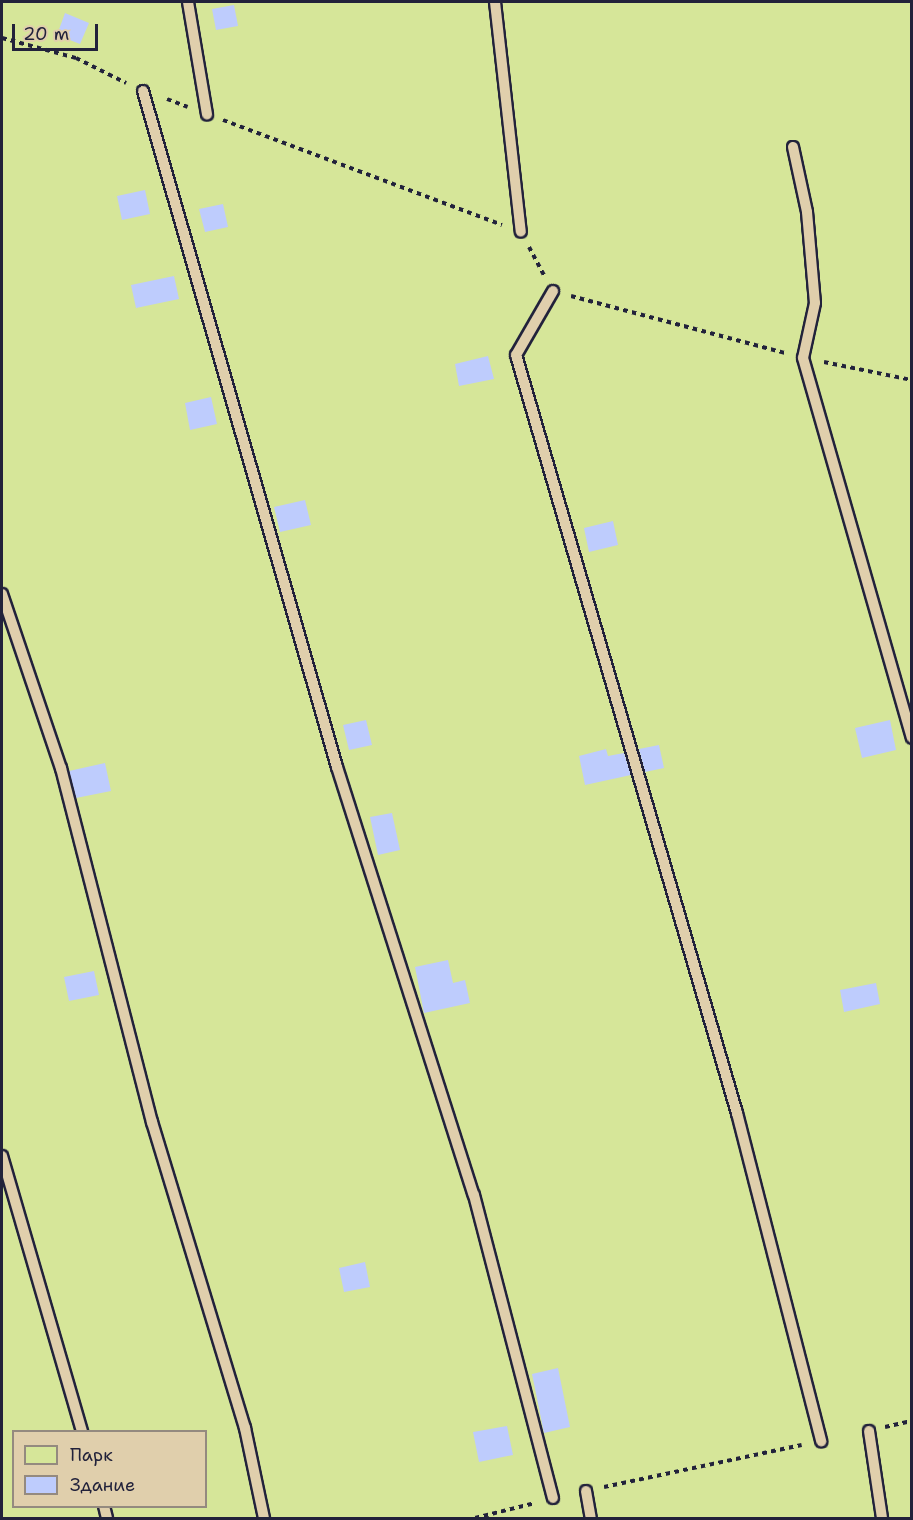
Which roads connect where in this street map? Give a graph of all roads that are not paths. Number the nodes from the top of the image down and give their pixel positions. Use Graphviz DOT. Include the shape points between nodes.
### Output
graph roads {
  1 [pos="188,2"];
  2 [pos="495,2"];
  3 [pos="143,91"];
  4 [pos="207,114"];
  5 [pos="793,147"];
  6 [pos="521,232"];
  7 [pos="553,291"];
  8 [pos="2,594"];
  9 [pos="912,738"];
  10 [pos="2,1156"];
  11 [pos="82,1430"];
  12 [pos="869,1431"];
  13 [pos="821,1441"];
  14 [pos="586,1491"];
  15 [pos="553,1498"];
  16 [pos="264,1518"];
  17 [pos="591,1518"];
  18 [pos="882,1518"];
  1 -- 4 [label="lane"];
  2 -- 6 [label="lane"];
  3 -- 15 [label="lane" via="337,767 474,1195"];
  5 -- 9 [label="lane" via="807,212 815,303 803,358"];
  7 -- 13 [label="lane" via="516,355 737,1113"];
  8 -- 16 [label="lane" via="61,768 152,1122 245,1428"];
  10 -- 11 [label="lane"];
  12 -- 18 [label="lane"];
  14 -- 17 [label="lane"];
}
